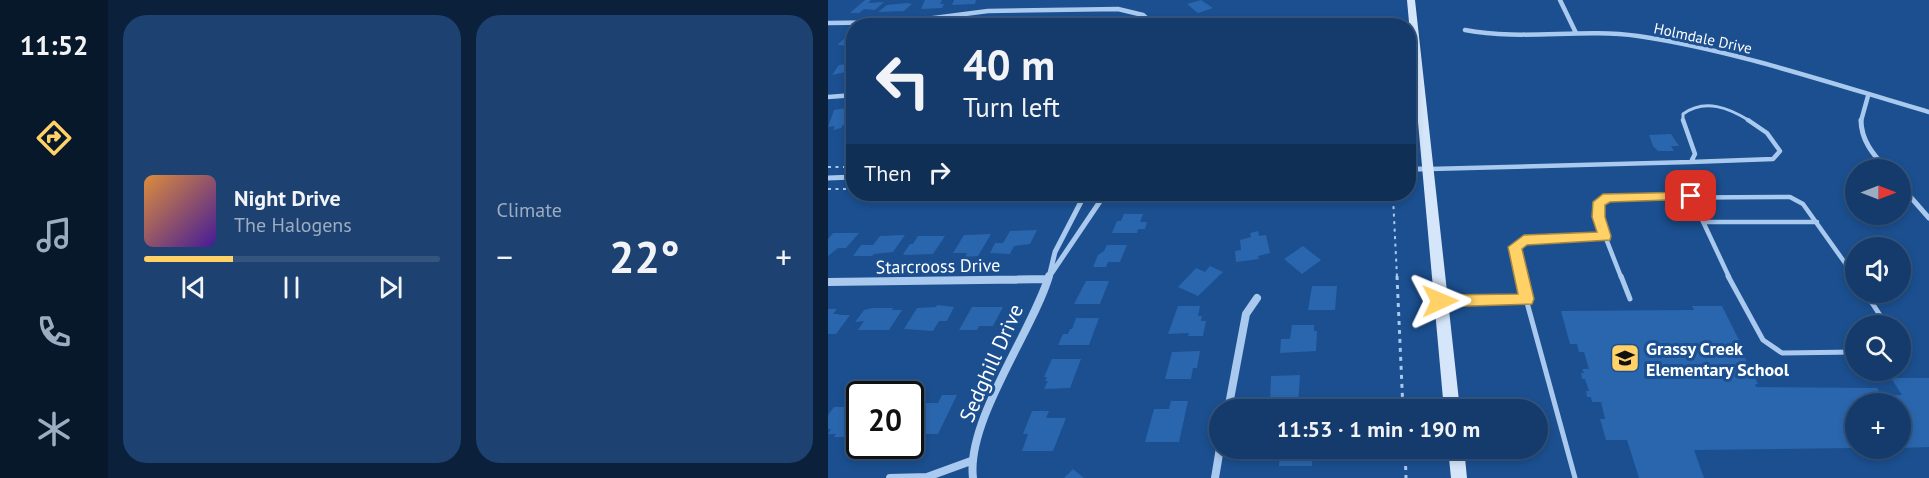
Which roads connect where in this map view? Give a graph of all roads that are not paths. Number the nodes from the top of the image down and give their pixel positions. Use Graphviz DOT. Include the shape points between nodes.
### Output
graph roads {
  1 [pos="1411,0"];
  2 [pos="1560,0"];
  3 [pos="934,18"];
  4 [pos="1150,18"];
  5 [pos="1413,18"];
  6 [pos="828,23"];
  7 [pos="846,23"];
  8 [pos="1465,30"];
  9 [pos="1575,33"];
  10 [pos="1416,44"];
  11 [pos="846,96"];
  12 [pos="1868,96"];
  13 [pos="828,97"];
  14 [pos="1929,112"];
  15 [pos="1878,159"];
  16 [pos="1691,162"];
  17 [pos="1416,169"];
  18 [pos="1430,169"];
  19 [pos="846,177"];
  20 [pos="828,178"];
  21 [pos="1691,196"];
  22 [pos="1911,198"];
  23 [pos="1081,201"];
  24 [pos="1100,201"];
  25 [pos="1929,219"];
  26 [pos="1703,222"];
  27 [pos="1817,222"];
  28 [pos="1605,236"];
  29 [pos="1845,263"];
  30 [pos="1048,279"];
  31 [pos="828,282"];
  32 [pos="1257,298"];
  33 [pos="1630,298"];
  34 [pos="1526,299"];
  35 [pos="1440,301"];
  36 [pos="1845,352"];
  37 [pos="1230,399"];
  38 [pos="1451,399"];
  39 [pos="1218,459"];
  40 [pos="1457,459"];
  41 [pos="971,461"];
  42 [pos="890,478"];
  43 [pos="973,478"];
  44 [pos="1215,478"];
  45 [pos="1459,478"];
  46 [pos="1575,478"];
  1 -- 5 [label="street"];
  2 -- 9 [label="street"];
  3 -- 4 [label="street" via="988,11 1118,9"];
  6 -- 7 [label="street"];
  8 -- 9 [label="street, Holmdale Drive" via="1486,34"];
  9 -- 12 [label="street, Holmdale Drive" via="1619,34 1671,42 1775,67"];
  10 -- 18 [label="street"];
  11 -- 13 [label="street"];
  12 -- 14 [label="street, Holmdale Drive"];
  12 -- 15 [label="street" via="1860,113 1860,129"];
  16 -- 16 [label="lane" via="1695,154 1683,114 1694,106 1721,109 1749,121 1773,137 1780,151 1766,160"];
  16 -- 18 [label="lane"];
  17 -- 18 [label="street"];
  18 -- 35 [label="street"];
  19 -- 20 [label="street"];
  21 -- 26 [label="lane"];
  21 -- 27 [label="lane" via="1790,197 1803,204"];
  21 -- 28 [label="lane" via="1607,198 1599,202"];
  22 -- 25 [label="street"];
  23 -- 30 [label="street, Sedghill Drive" via="1055,252"];
  24 -- 30 [label="street, Sedghill Drive"];
  26 -- 27 [label="lane"];
  26 -- 36 [label="lane" via="1763,340 1782,353"];
  27 -- 29 [label="lane"];
  28 -- 33 [label="lane"];
  28 -- 34 [label="lane" via="1519,243 1515,247"];
  30 -- 31 [label="street, Starcrooss Drive"];
  30 -- 41 [label="street, Sedghill Drive" via="985,417"];
  32 -- 37 [label="street" via="1246,314"];
  34 -- 35 [label="lane"];
  34 -- 46 [label="lane"];
  35 -- 38 [label="street"];
  39 -- 44 [label="street"];
  40 -- 45 [label="street"];
  41 -- 42 [label="street" via="927,477"];
  41 -- 43 [label="street"];
}
